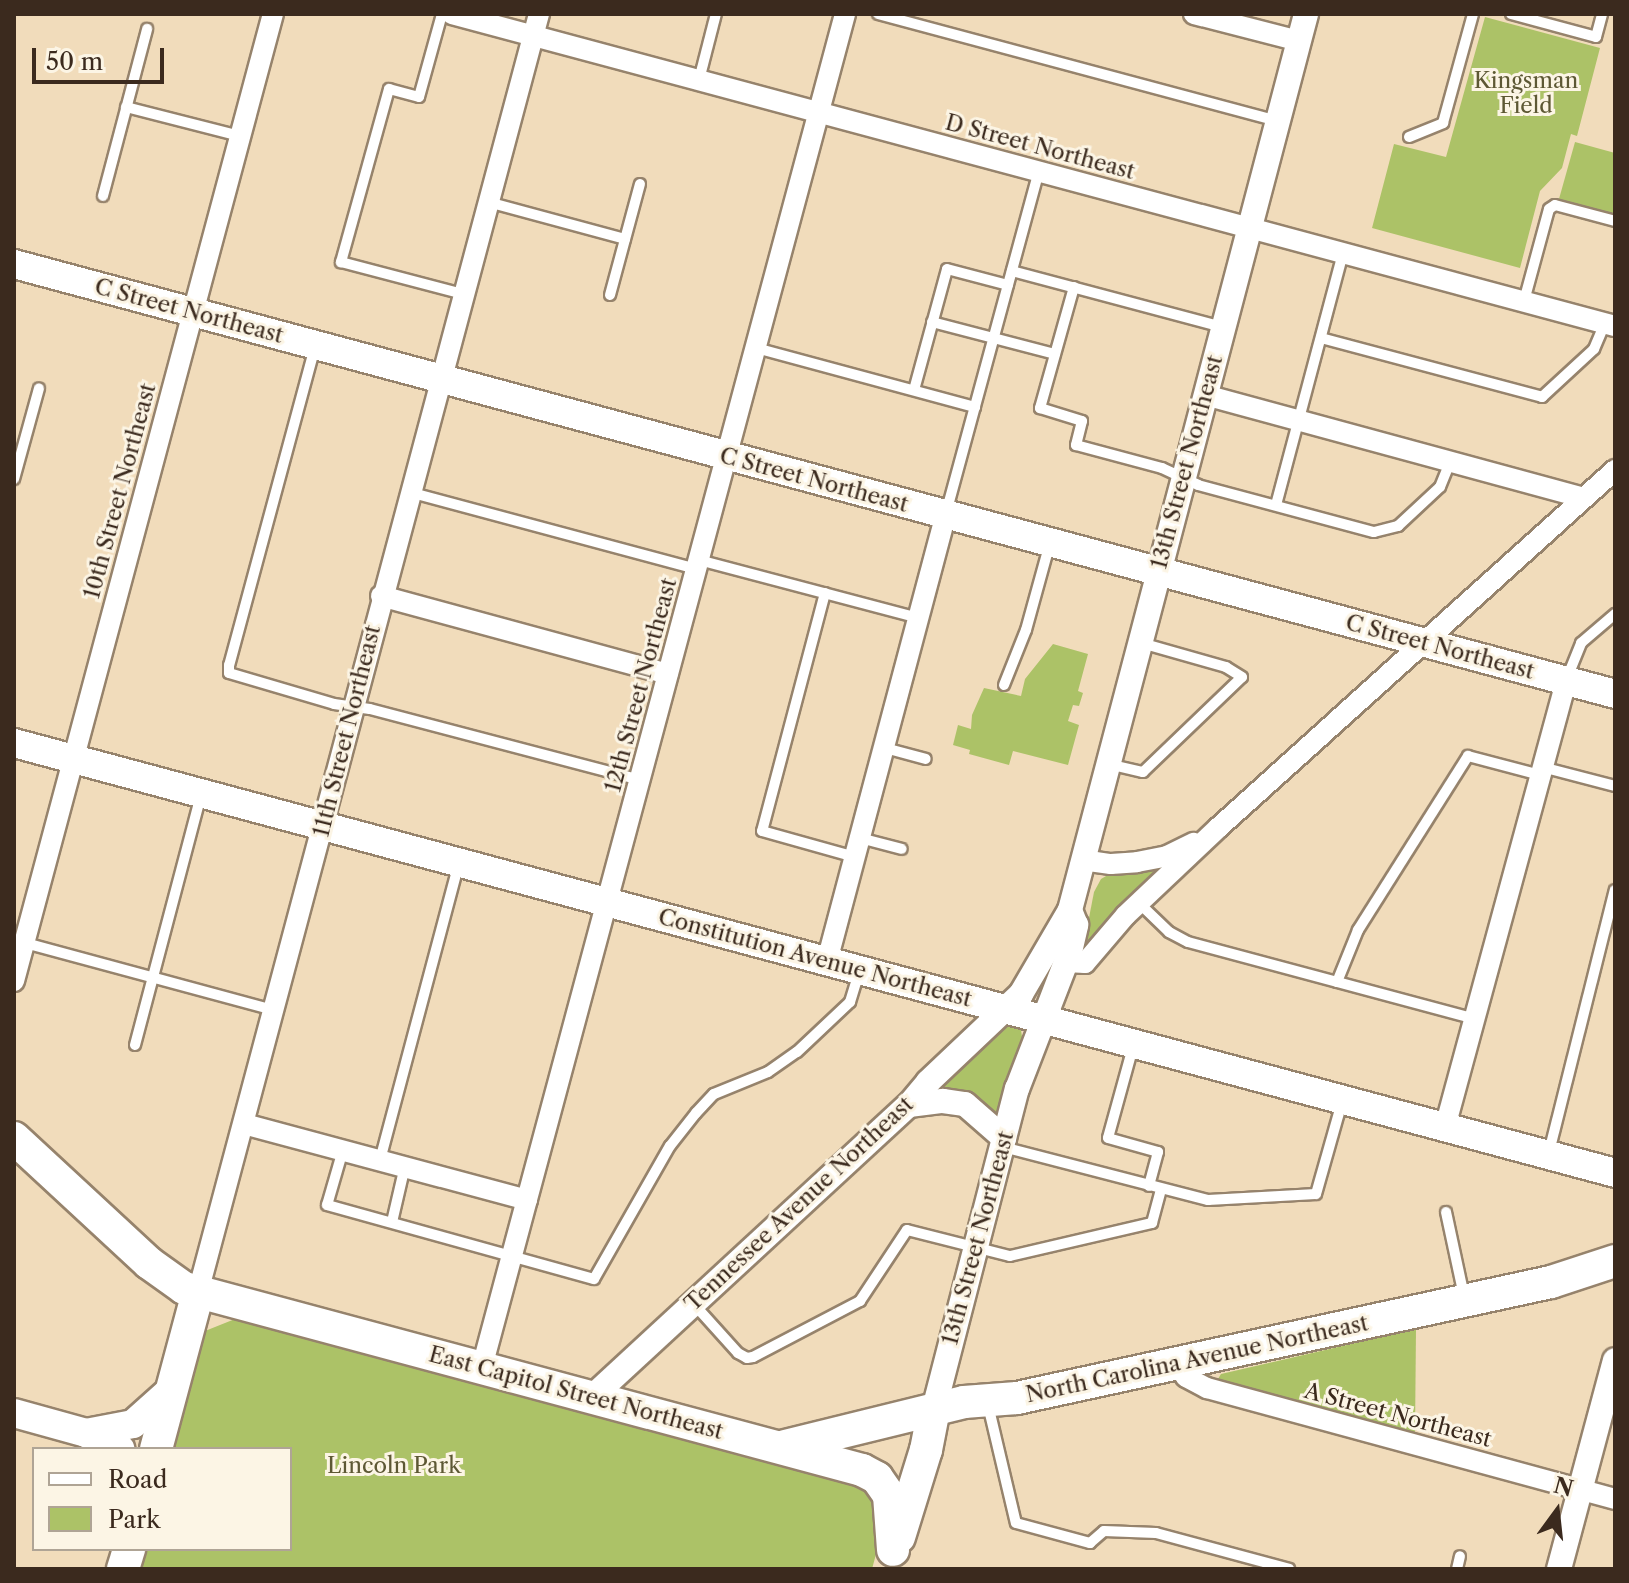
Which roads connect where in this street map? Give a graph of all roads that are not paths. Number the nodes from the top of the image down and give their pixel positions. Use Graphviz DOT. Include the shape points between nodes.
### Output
graph roads {
  1 [pos="273,14"];
  2 [pos="442,14"];
  3 [pos="452,14"];
  4 [pos="539,14"];
  5 [pos="716,14"];
  6 [pos="845,14"];
  7 [pos="878,14"];
  8 [pos="1194,14"];
  9 [pos="1306,14"];
  10 [pos="1473,14"];
  11 [pos="1511,14"];
  12 [pos="1602,14"];
  13 [pos="147,29"];
  14 [pos="533,36"];
  15 [pos="1299,41"];
  16 [pos="699,80"];
  17 [pos="126,107"];
  18 [pos="819,112"];
  19 [pos="1277,121"];
  20 [pos="240,136"];
  21 [pos="1409,137"];
  22 [pos="1039,171"];
  23 [pos="640,184"];
  24 [pos="103,196"];
  25 [pos="488,202"];
  26 [pos="1615,221"];
  27 [pos="1249,227"];
  28 [pos="625,239"];
  29 [pos="1343,253"];
  30 [pos="14,264"];
  31 [pos="1012,271"];
  32 [pos="1008,285"];
  33 [pos="1074,287"];
  34 [pos="463,294"];
  35 [pos="610,295"];
  36 [pos="1524,301"];
  37 [pos="193,312"];
  38 [pos="932,322"];
  39 [pos="1610,324"];
  40 [pos="1223,327"];
  41 [pos="993,337"];
  42 [pos="1321,338"];
  43 [pos="315,345"];
  44 [pos="756,348"];
  45 [pos="1055,354"];
  46 [pos="440,379"];
  47 [pos="39,388"];
  48 [pos="914,390"];
  49 [pos="1205,395"];
  50 [pos="975,407"];
  51 [pos="1299,420"];
  52 [pos="727,456"];
  53 [pos="1450,462"];
  54 [pos="1615,470"];
  55 [pos="1182,477"];
  56 [pos="14,479"];
  57 [pos="409,492"];
  58 [pos="1583,498"];
  59 [pos="1276,505"];
  60 [pos="946,515"];
  61 [pos="1050,543"];
  62 [pos="698,564"];
  63 [pos="1157,572"];
  64 [pos="825,593"];
  65 [pos="381,596"];
  66 [pos="1615,614"];
  67 [pos="919,618"];
  68 [pos="1139,643"];
  69 [pos="1425,643"];
  70 [pos="668,674"];
  71 [pos="1566,681"];
  72 [pos="1004,685"];
  73 [pos="1615,694"];
  74 [pos="352,707"];
  75 [pos="14,743"];
  76 [pos="885,748"];
  77 [pos="73,759"];
  78 [pos="926,759"];
  79 [pos="1107,763"];
  80 [pos="1541,771"];
  81 [pos="640,780"];
  82 [pos="1615,786"];
  83 [pos="202,793"];
  84 [pos="322,826"];
  85 [pos="1218,828"];
  86 [pos="858,847"];
  87 [pos="902,849"];
  88 [pos="1082,860"];
  89 [pos="460,862"];
  90 [pos="1615,890"];
  91 [pos="608,902"];
  92 [pos="1139,903"];
  93 [pos="1070,910"];
  94 [pos="22,933"];
  95 [pos="827,961"];
  96 [pos="1066,962"];
  97 [pos="860,970"];
  98 [pos="153,979"];
  99 [pos="14,981"];
  100 [pos="1337,982"];
  101 [pos="1006,1009"];
  102 [pos="274,1010"];
  103 [pos="1475,1019"];
  104 [pos="1044,1020"];
  105 [pos="1134,1044"];
  106 [pos="135,1045"];
  107 [pos="1342,1100"];
  108 [pos="909,1105"];
  109 [pos="244,1124"];
  110 [pos="1445,1127"];
  111 [pos="14,1138"];
  112 [pos="1003,1143"];
  113 [pos="343,1150"];
  114 [pos="1548,1155"];
  115 [pos="380,1160"];
  116 [pos="405,1166"];
  117 [pos="1615,1173"];
  118 [pos="1149,1186"];
  119 [pos="1161,1189"];
  120 [pos="527,1200"];
  121 [pos="1446,1212"];
  122 [pos="392,1222"];
  123 [pos="975,1247"];
  124 [pos="511,1256"];
  125 [pos="1615,1261"];
  126 [pos="198,1292"];
  127 [pos="1465,1301"];
  128 [pos="692,1302"];
  129 [pos="1615,1360"];
  130 [pos="1177,1364"];
  131 [pos="482,1367"];
  132 [pos="171,1390"];
  133 [pos="591,1398"];
  134 [pos="987,1399"];
  135 [pos="934,1409"];
  136 [pos="14,1413"];
  137 [pos="86,1433"];
  138 [pos="117,1447"];
  139 [pos="157,1447"];
  140 [pos="778,1448"];
  141 [pos="1580,1490"];
  142 [pos="1615,1499"];
  143 [pos="1460,1556"];
  144 [pos="890,1560"];
  145 [pos="1289,1569"];
  146 [pos="1457,1569"];
  147 [pos="1559,1569"];
  1 -- 20 [label="street, 10th Street Northeast"];
  2 -- 34 [label="lane" via="419,97 389,89 341,262"];
  3 -- 14 [label="street, D Street Northeast"];
  4 -- 14 [label="street, 11th Street Northeast"];
  5 -- 16 [label="lane"];
  6 -- 18 [label="street, 12th Street Northeast"];
  7 -- 19 [label="lane"];
  8 -- 15 [label="street"];
  9 -- 15 [label="street, 13th Street Northeast"];
  10 -- 21 [label="lane" via="1443,123"];
  11 -- 12 [label="lane" via="1596,37"];
  13 -- 17 [label="lane"];
  14 -- 16 [label="street, D Street Northeast"];
  14 -- 25 [label="street, 11th Street Northeast"];
  15 -- 19 [label="street, 13th Street Northeast"];
  16 -- 18 [label="street, D Street Northeast"];
  17 -- 20 [label="lane"];
  17 -- 24 [label="lane"];
  18 -- 22 [label="street, D Street Northeast"];
  18 -- 44 [label="street, 12th Street Northeast"];
  19 -- 27 [label="street, 13th Street Northeast"];
  20 -- 37 [label="street, 10th Street Northeast"];
  22 -- 27 [label="street, D Street Northeast"];
  22 -- 31 [label="lane"];
  23 -- 28 [label="lane"];
  25 -- 28 [label="lane"];
  25 -- 34 [label="street, 11th Street Northeast"];
  26 -- 36 [label="lane" via="1555,205 1549,209"];
  27 -- 29 [label="street, D Street Northeast"];
  27 -- 40 [label="street, 13th Street Northeast"];
  28 -- 35 [label="lane"];
  29 -- 36 [label="street, D Street Northeast"];
  29 -- 42 [label="lane"];
  30 -- 37 [label="main road, C Street Northeast"];
  31 -- 32 [label="lane"];
  31 -- 33 [label="lane"];
  32 -- 38 [label="lane" via="947,269"];
  32 -- 41 [label="lane"];
  33 -- 40 [label="lane"];
  33 -- 45 [label="lane"];
  34 -- 46 [label="street, 11th Street Northeast"];
  36 -- 39 [label="street, D Street Northeast"];
  37 -- 43 [label="main road, C Street Northeast"];
  37 -- 77 [label="street, 10th Street Northeast"];
  38 -- 41 [label="lane"];
  38 -- 48 [label="lane"];
  39 -- 42 [label="lane" via="1594,349 1542,397"];
  40 -- 49 [label="street, 13th Street Northeast"];
  41 -- 45 [label="lane"];
  41 -- 50 [label="lane"];
  42 -- 51 [label="lane"];
  43 -- 46 [label="main road, C Street Northeast"];
  43 -- 74 [label="lane" via="228,671"];
  44 -- 48 [label="lane"];
  44 -- 52 [label="street, 12th Street Northeast"];
  45 -- 55 [label="lane" via="1040,408 1082,421 1076,445"];
  46 -- 52 [label="main road, C Street Northeast"];
  46 -- 57 [label="street, 11th Street Northeast"];
  47 -- 56 [label="lane"];
  48 -- 50 [label="lane"];
  49 -- 51 [label="street"];
  49 -- 55 [label="street, 13th Street Northeast"];
  50 -- 60 [label="lane"];
  51 -- 53 [label="street"];
  51 -- 59 [label="lane"];
  52 -- 60 [label="main road, C Street Northeast"];
  52 -- 62 [label="street, 12th Street Northeast"];
  53 -- 58 [label="street"];
  53 -- 59 [label="lane" via="1440,487 1386,531"];
  54 -- 58 [label="street"];
  55 -- 59 [label="lane"];
  55 -- 63 [label="street, 13th Street Northeast"];
  57 -- 62 [label="lane"];
  57 -- 65 [label="street, 11th Street Northeast"];
  58 -- 69 [label="street"];
  60 -- 61 [label="main road, C Street Northeast"];
  60 -- 67 [label="street"];
  61 -- 63 [label="main road, C Street Northeast"];
  61 -- 72 [label="lane"];
  62 -- 64 [label="lane"];
  62 -- 70 [label="street, 12th Street Northeast"];
  63 -- 68 [label="street, 13th Street Northeast"];
  63 -- 69 [label="main road, C Street Northeast"];
  64 -- 67 [label="lane"];
  64 -- 86 [label="lane" via="762,831"];
  65 -- 70 [label="street"];
  65 -- 74 [label="street, 11th Street Northeast"];
  66 -- 71 [label="lane" via="1581,643"];
  67 -- 76 [label="street"];
  68 -- 79 [label="street, 13th Street Northeast"];
  68 -- 79 [label="lane" via="1226,667 1242,677 1143,772"];
  69 -- 71 [label="main road, C Street Northeast"];
  69 -- 85 [label="street"];
  70 -- 81 [label="street, 12th Street Northeast"];
  71 -- 73 [label="main road, C Street Northeast"];
  71 -- 80 [label="street"];
  74 -- 81 [label="lane"];
  74 -- 84 [label="street, 11th Street Northeast"];
  75 -- 77 [label="main road, Constitution Avenue Northeast"];
  76 -- 78 [label="lane"];
  76 -- 86 [label="street"];
  77 -- 83 [label="main road, Constitution Avenue Northeast"];
  77 -- 94 [label="street, 10th Street Northeast"];
  79 -- 88 [label="street, 13th Street Northeast"];
  80 -- 82 [label="lane"];
  80 -- 100 [label="lane" via="1468,756 1358,930"];
  80 -- 103 [label="street"];
  81 -- 91 [label="street, 12th Street Northeast"];
  83 -- 84 [label="main road, Constitution Avenue Northeast"];
  83 -- 98 [label="lane"];
  84 -- 89 [label="main road, Constitution Avenue Northeast"];
  84 -- 102 [label="street, 11th Street Northeast"];
  85 -- 88 [label="street" via="1167,856 1122,864"];
  85 -- 92 [label="street"];
  86 -- 87 [label="lane"];
  86 -- 95 [label="street"];
  88 -- 93 [label="street, 13th Street Northeast"];
  89 -- 91 [label="main road, Constitution Avenue Northeast"];
  89 -- 115 [label="lane"];
  90 -- 114 [label="lane"];
  91 -- 95 [label="main road, Constitution Avenue Northeast"];
  91 -- 120 [label="street, 12th Street Northeast"];
  92 -- 96 [label="street" via="1085,963"];
  92 -- 100 [label="lane" via="1180,939"];
  93 -- 96 [label="street, 13th Street Northeast" via="1076,925"];
  93 -- 101 [label="street, 13th Street Northeast" via="1032,979"];
  94 -- 98 [label="lane"];
  94 -- 99 [label="street, 10th Street Northeast"];
  95 -- 97 [label="main road, Constitution Avenue Northeast"];
  96 -- 104 [label="street, 13th Street Northeast"];
  97 -- 101 [label="main road, Constitution Avenue Northeast"];
  97 -- 124 [label="lane" via="850,1002 797,1052 768,1072 714,1094 696,1113 670,1146 594,1279"];
  98 -- 102 [label="lane"];
  98 -- 106 [label="lane"];
  100 -- 103 [label="lane"];
  101 -- 104 [label="main road, Constitution Avenue Northeast"];
  101 -- 108 [label="street, Tennessee Avenue Northeast"];
  102 -- 109 [label="street, 11th Street Northeast"];
  103 -- 110 [label="street"];
  104 -- 105 [label="main road, Constitution Avenue Northeast"];
  104 -- 112 [label="street, 13th Street Northeast" via="1021,1076"];
  105 -- 107 [label="main road, Constitution Avenue Northeast"];
  105 -- 118 [label="lane" via="1108,1138 1158,1152"];
  107 -- 110 [label="main road, Constitution Avenue Northeast"];
  107 -- 119 [label="lane" via="1316,1194 1222,1202"];
  108 -- 112 [label="street" via="965,1104"];
  108 -- 128 [label="street, Tennessee Avenue Northeast"];
  109 -- 113 [label="street"];
  109 -- 126 [label="street, 11th Street Northeast"];
  110 -- 114 [label="main road, Constitution Avenue Northeast"];
  111 -- 126 [label="main road, East Capitol Street Northeast" via="149,1263"];
  112 -- 118 [label="lane"];
  112 -- 123 [label="street, 13th Street Northeast"];
  113 -- 115 [label="street"];
  113 -- 122 [label="lane" via="327,1205"];
  114 -- 117 [label="main road, Constitution Avenue Northeast"];
  115 -- 116 [label="street"];
  116 -- 120 [label="street"];
  116 -- 122 [label="lane"];
  118 -- 119 [label="lane"];
  119 -- 123 [label="lane" via="1152,1223 1010,1256"];
  120 -- 124 [label="street, 12th Street Northeast"];
  121 -- 127 [label="lane"];
  122 -- 124 [label="lane"];
  123 -- 128 [label="lane" via="907,1230 860,1301 747,1358"];
  123 -- 135 [label="street, 13th Street Northeast"];
  124 -- 131 [label="street, 12th Street Northeast"];
  125 -- 127 [label="main road, North Carolina Avenue Northeast"];
  126 -- 131 [label="main road, East Capitol Street Northeast"];
  126 -- 132 [label="main road, 11th Street Northeast"];
  127 -- 130 [label="main road, North Carolina Avenue Northeast"];
  128 -- 133 [label="street, Tennessee Avenue Northeast"];
  129 -- 141 [label="street"];
  130 -- 134 [label="main road, North Carolina Avenue Northeast" via="1017,1398"];
  130 -- 141 [label="street, A Street Northeast" via="1186,1377 1207,1388"];
  131 -- 133 [label="main road, East Capitol Street Northeast"];
  132 -- 137 [label="main road" via="133,1424"];
  132 -- 139 [label="main road, 11th Street Northeast"];
  133 -- 140 [label="main road, East Capitol Street Northeast"];
  134 -- 135 [label="main road, North Carolina Avenue Northeast"];
  134 -- 145 [label="lane" via="1016,1523 1090,1543 1104,1531 1156,1533"];
  135 -- 140 [label="main road, North Carolina Avenue Northeast"];
  135 -- 144 [label="main road, 13th Street Northeast"];
  136 -- 137 [label="main road"];
  137 -- 138 [label="main road"];
  140 -- 144 [label="main road, East Capitol Street Northeast" via="877,1478 891,1502"];
  141 -- 142 [label="street, A Street Northeast"];
  141 -- 147 [label="street"];
  143 -- 146 [label="lane"];
}
